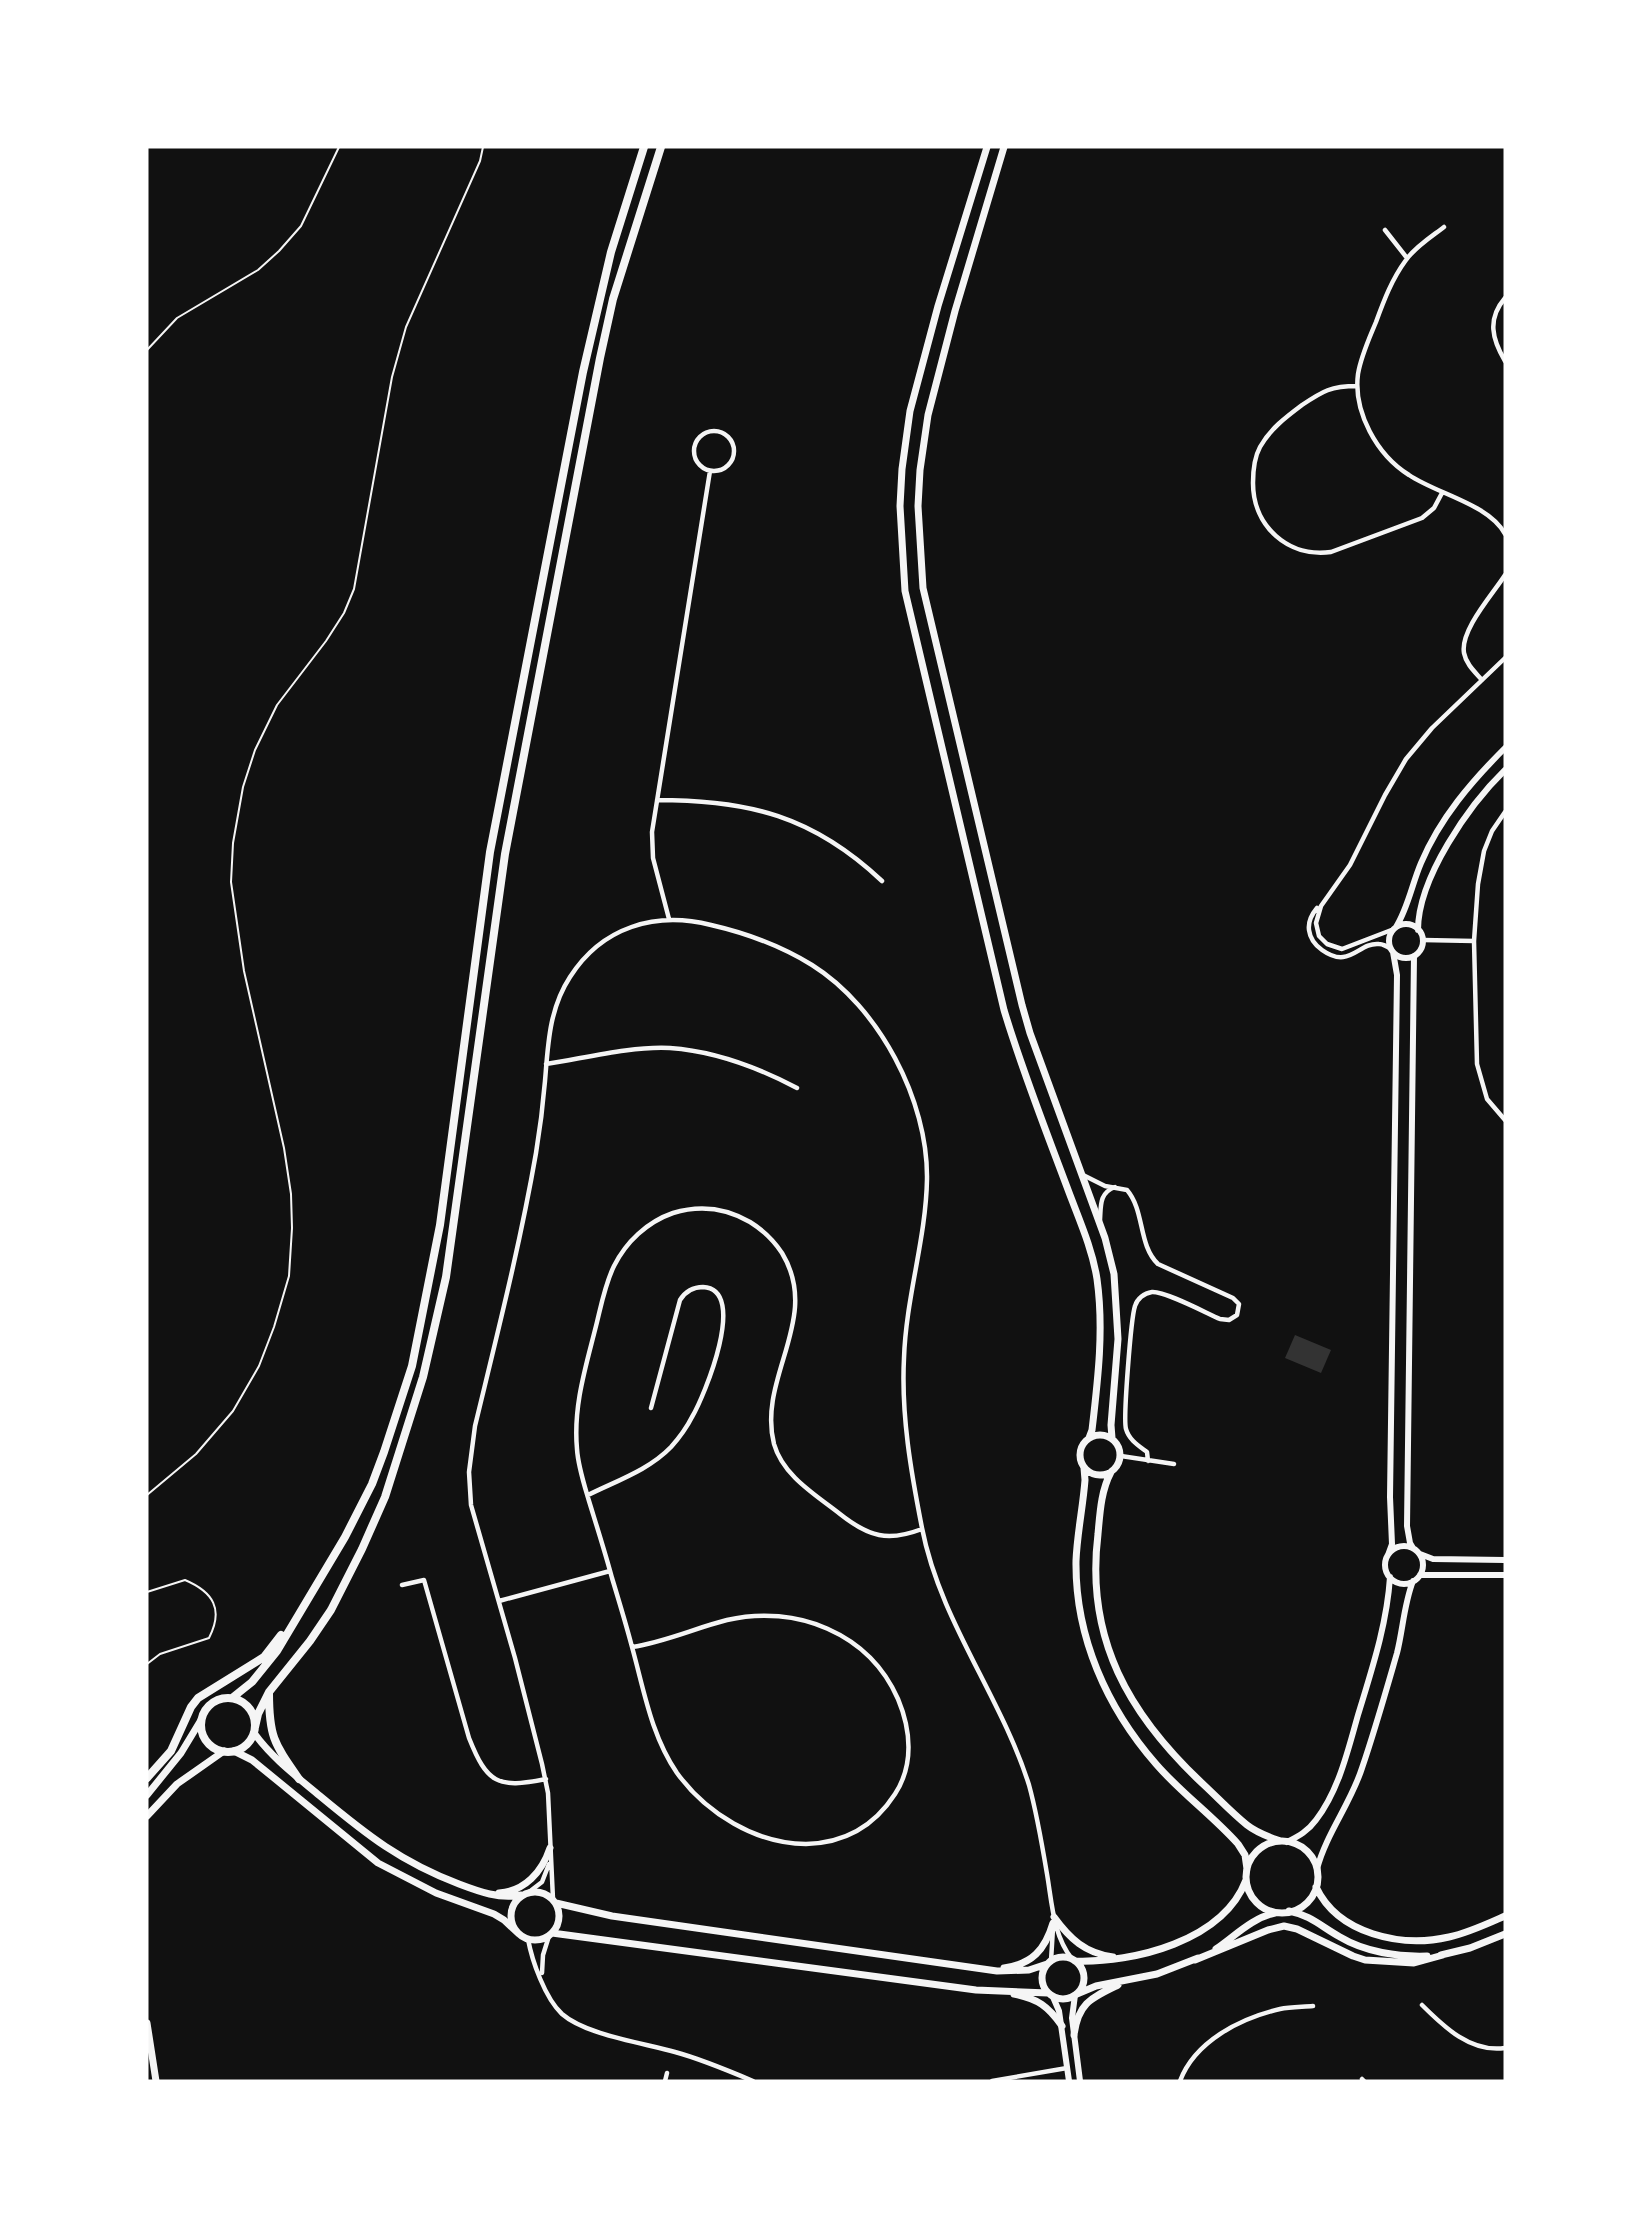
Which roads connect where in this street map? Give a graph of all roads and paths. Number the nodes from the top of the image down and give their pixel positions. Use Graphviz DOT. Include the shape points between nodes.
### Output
graph roads {
  1 [pos="339,147"];
  2 [pos="483,147"];
  3 [pos="644,147"];
  4 [pos="661,147"];
  5 [pos="987,147"];
  6 [pos="1004,147"];
  7 [pos="1443,227"];
  8 [pos="1385,230"];
  9 [pos="1407,258"];
  10 [pos="1505,298"];
  11 [pos="147,350"];
  12 [pos="1505,361"];
  13 [pos="1357,386"];
  14 [pos="710,471"];
  15 [pos="1442,493"];
  16 [pos="1505,534"];
  17 [pos="1505,575"];
  18 [pos="1505,658"];
  19 [pos="1482,680"];
  20 [pos="1505,748"];
  21 [pos="1505,770"];
  22 [pos="657,800"];
  23 [pos="1505,812"];
  24 [pos="882,881"];
  25 [pos="1325,900"];
  26 [pos="669,919"];
  27 [pos="1395,928"];
  28 [pos="1418,930"];
  29 [pos="1423,940"];
  30 [pos="1474,941"];
  31 [pos="1392,951"];
  32 [pos="1414,956"];
  33 [pos="546,1064"];
  34 [pos="797,1088"];
  35 [pos="1505,1120"];
  36 [pos="1081,1173"];
  37 [pos="1116,1187"];
  38 [pos="1100,1226"];
  39 [pos="651,1408"];
  40 [pos="1089,1438"];
  41 [pos="1112,1438"];
  42 [pos="1121,1456"];
  43 [pos="1148,1461"];
  44 [pos="1174,1464"];
  45 [pos="1084,1468"];
  46 [pos="1112,1472"];
  47 [pos="588,1494"];
  48 [pos="147,1495"];
  49 [pos="922,1529"];
  50 [pos="1413,1548"];
  51 [pos="1420,1554"];
  52 [pos="1388,1555"];
  53 [pos="1505,1560"];
  54 [pos="611,1574"];
  55 [pos="1420,1575"];
  56 [pos="1505,1575"];
  57 [pos="1390,1577"];
  58 [pos="1413,1581"];
  59 [pos="402,1585"];
  60 [pos="147,1592"];
  61 [pos="499,1601"];
  62 [pos="297,1616"];
  63 [pos="632,1647"];
  64 [pos="147,1664"];
  65 [pos="269,1692"];
  66 [pos="232,1698"];
  67 [pos="201,1720"];
  68 [pos="255,1730"];
  69 [pos="224,1751"];
  70 [pos="234,1751"];
  71 [pos="165,1773"];
  72 [pos="147,1778"];
  73 [pos="299,1779"];
  74 [pos="546,1779"];
  75 [pos="147,1788"];
  76 [pos="147,1795"];
  77 [pos="147,1816"];
  78 [pos="1284,1842"];
  79 [pos="550,1848"];
  80 [pos="550,1859"];
  81 [pos="1247,1869"];
  82 [pos="1317,1869"];
  83 [pos="1246,1878"];
  84 [pos="1316,1887"];
  85 [pos="529,1892"];
  86 [pos="488,1894"];
  87 [pos="521,1895"];
  88 [pos="555,1901"];
  89 [pos="1289,1911"];
  90 [pos="1278,1912"];
  91 [pos="1505,1916"];
  92 [pos="1053,1920"];
  93 [pos="519,1934"];
  94 [pos="1505,1934"];
  95 [pos="551,1935"];
  96 [pos="528,1939"];
  97 [pos="1443,1955"];
  98 [pos="1124,1958"];
  99 [pos="1074,1960"];
  100 [pos="1195,1960"];
  101 [pos="1049,1963"];
  102 [pos="989,1970"];
  103 [pos="1128,1981"];
  104 [pos="543,1982"];
  105 [pos="997,1991"];
  106 [pos="1050,1995"];
  107 [pos="1076,1995"];
  108 [pos="1422,2005"];
  109 [pos="1313,2006"];
  110 [pos="147,2023"];
  111 [pos="1062,2026"];
  112 [pos="1074,2035"];
  113 [pos="1505,2048"];
  114 [pos="1067,2068"];
  115 [pos="667,2073"];
  116 [pos="156,2081"];
  117 [pos="665,2081"];
  118 [pos="753,2081"];
  119 [pos="992,2081"];
  120 [pos="1069,2081"];
  121 [pos="1080,2081"];
  122 [pos="1180,2081"];
  1 -- 11 [label="lane" via="301,226 279,251 258,270 177,318"];
  2 -- 48 [label="lane" via="406,327 392,377 354,589 326,641 277,705 255,750 243,787 233,843 231,882 244,971 291,1194 289,1276 259,1366 233,1412 196,1454"];
  3 -- 62 [label="main road" via="611,252 585,362 490,852 440,1225 412,1366 372,1484 329,1567"];
  4 -- 65 [label="main road" via="613,299 600,358 505,854 446,1277 423,1377 385,1497 354,1565 331,1610"];
  5 -- 40 [label="main road" via="910,411 902,469 900,536 905,591 1004,1010 1088,1244 1096,1277 1100,1363"];
  6 -- 36 [label="main road" via="928,415 920,470 918,535 923,588 1022,1005"];
  7 -- 9 [label="street"];
  8 -- 9 [label="street"];
  9 -- 13 [label="street" via="1390,285 1362,358"];
  10 -- 12 [label="street" via="1496,310 1493,337"];
  13 -- 15 [label="street" via="1365,421 1387,458 1408,475"];
  13 -- 15 [label="street" via="1338,386 1322,392 1279,422 1264,440 1255,461 1253,487 1258,513 1272,534 1295,548 1318,554 1331,552 1422,518 1434,508"];
  14 -- 14 [label="street" via="729,465 735,452 730,439 720,432 700,436 694,449 700,465"];
  14 -- 22 [label="street"];
  15 -- 16 [label="street" via="1489,514"];
  17 -- 19 [label="street" via="1464,642 1466,659"];
  18 -- 19 [label="street"];
  19 -- 25 [label="street" via="1406,759 1350,865"];
  20 -- 27 [label="street" via="1470,784 1442,823 1421,862"];
  21 -- 28 [label="street" via="1473,805 1447,845 1422,903"];
  22 -- 24 [label="street" via="715,802 779,815 849,852"];
  22 -- 26 [label="street" via="653,858"];
  23 -- 30 [label="street" via="1484,851"];
  25 -- 27 [label="street" via="1317,916 1317,930 1322,940 1333,947 1347,949"];
  25 -- 31 [label="street" via="1309,925 1312,940 1323,950 1348,956 1382,944"];
  26 -- 33 [label="street" via="640,923 621,931 600,944 579,965 555,1010"];
  26 -- 49 [label="street" via="698,921 744,934 787,951 830,977 875,1027 914,1101 926,1150 927,1194 906,1334 903,1385"];
  27 -- 28 [label="street" via="1409,924"];
  27 -- 31 [label="street" via="1389,937"];
  28 -- 29 [label="street"];
  29 -- 30 [label="street"];
  29 -- 32 [label="street"];
  30 -- 35 [label="street" via="1477,1064 1487,1099"];
  31 -- 32 [label="street" via="1401,957"];
  31 -- 52 [label="street" via="1396,975 1392,1544"];
  32 -- 50 [label="street" via="1407,1526"];
  33 -- 34 [label="street" via="669,1048 743,1065"];
  33 -- 61 [label="street" via="525,1216 470,1453 471,1505"];
  36 -- 37 [label="street"];
  36 -- 38 [label="main road"];
  37 -- 38 [label="street" via="1103,1196"];
  37 -- 43 [label="street" via="1131,1194 1147,1246 1158,1264 1239,1304 1237,1315 1229,1320 1161,1293 1146,1293 1137,1302 1125,1429 1148,1452"];
  38 -- 41 [label="main road" via="1114,1274 1118,1317"];
  39 -- 47 [label="street" via="680,1300 693,1289 711,1289 721,1301 721,1340 692,1418 656,1459"];
  40 -- 41 [label="main road" via="1102,1434"];
  40 -- 45 [label="main road" via="1080,1454"];
  41 -- 42 [label="main road"];
  42 -- 43 [label="street"];
  42 -- 46 [label="main road"];
  43 -- 44 [label="street"];
  45 -- 46 [label="main road" via="1098,1475"];
  45 -- 81 [label="main road" via="1076,1577 1082,1622 1095,1666 1136,1739 1158,1766 1238,1844"];
  46 -- 78 [label="main road" via="1102,1494 1095,1576 1102,1628 1121,1680 1141,1715 1171,1754 1248,1827"];
  47 -- 49 [label="street" via="577,1452 576,1413 607,1283 626,1247 642,1230 689,1209 704,1208 725,1211 768,1236 788,1263 794,1282 792,1331 771,1410 777,1455 786,1469 864,1532 891,1537"];
  47 -- 54 [label="street"];
  49 -- 92 [label="street" via="945,1603 1021,1762 1035,1805"];
  50 -- 51 [label="street"];
  50 -- 52 [label="street" via="1398,1547"];
  51 -- 53 [label="street" via="1433,1559"];
  51 -- 55 [label="street"];
  52 -- 57 [label="street" via="1385,1565"];
  54 -- 61 [label="street"];
  54 -- 63 [label="street"];
  55 -- 56 [label="street"];
  55 -- 58 [label="street"];
  57 -- 58 [label="street" via="1404,1584"];
  57 -- 78 [label="street" via="1378,1648 1344,1763 1315,1822 1304,1834"];
  58 -- 82 [label="street" via="1397,1653 1362,1770"];
  59 -- 74 [label="street" via="424,1580 469,1738 486,1772 509,1784"];
  60 -- 64 [label="lane" via="184,1580 200,1587 215,1603 216,1625 209,1638 160,1654"];
  61 -- 74 [label="street"];
  62 -- 66 [label="main road" via="277,1651 252,1682"];
  62 -- 72 [label="main road" via="264,1658 198,1698 171,1751"];
  63 -- 63 [label="street" via="652,1723 676,1771 713,1809 745,1829 792,1843 834,1840 867,1826 899,1788 909,1747 909,1732 900,1704 877,1663 837,1632 785,1616 754,1616"];
  65 -- 68 [label="main road"];
  65 -- 73 [label="main road" via="272,1737"];
  66 -- 67 [label="main road" via="216,1700"];
  66 -- 68 [label="main road" via="246,1705 255,1719"];
  67 -- 69 [label="main road" via="204,1737"];
  67 -- 71 [label="main road"];
  68 -- 70 [label="main road" via="247,1744"];
  68 -- 73 [label="main road" via="271,1755"];
  69 -- 70 [label="main road"];
  69 -- 77 [label="main road" via="177,1784"];
  70 -- 93 [label="main road" via="252,1760 378,1863 436,1893 495,1914"];
  71 -- 75 [label="main road"];
  71 -- 76 [label="main road"];
  73 -- 86 [label="main road" via="387,1850 443,1878"];
  74 -- 79 [label="street"];
  78 -- 81 [label="main road" via="1262,1847"];
  78 -- 82 [label="main road" via="1304,1848"];
  79 -- 80 [label="street"];
  79 -- 86 [label="main road" via="542,1867 527,1883 510,1892"];
  80 -- 85 [label="street" via="542,1882"];
  80 -- 88 [label="street"];
  81 -- 83 [label="main road"];
  82 -- 84 [label="main road"];
  83 -- 90 [label="main road" via="1256,1901"];
  83 -- 98 [label="main road" via="1233,1904 1205,1928 1174,1943"];
  84 -- 89 [label="main road" via="1305,1904"];
  84 -- 91 [label="main road" via="1326,1904 1348,1923 1401,1939 1449,1937"];
  85 -- 87 [label="main road"];
  85 -- 88 [label="main road" via="544,1893"];
  86 -- 87 [label="main road"];
  87 -- 93 [label="main road" via="510,1914"];
  88 -- 95 [label="main road" via="560,1919"];
  88 -- 102 [label="main road" via="612,1916"];
  89 -- 90 [label="main road"];
  89 -- 97 [label="main road" via="1307,1916 1340,1937 1368,1948 1416,1957"];
  90 -- 100 [label="main road" via="1259,1919"];
  92 -- 98 [label="main road" via="1078,1945 1098,1954"];
  92 -- 99 [label="street" via="1064,1949"];
  92 -- 101 [label="street"];
  92 -- 102 [label="main road" via="1043,1947 1034,1957 1020,1965"];
  93 -- 96 [label="main road"];
  94 -- 97 [label="main road"];
  95 -- 96 [label="main road"];
  95 -- 104 [label="street" via="542,1960"];
  95 -- 105 [label="main road"];
  96 -- 104 [label="street"];
  97 -- 100 [label="main road" via="1413,1963 1365,1960 1284,1926"];
  98 -- 99 [label="main road" via="1103,1962"];
  99 -- 101 [label="main road" via="1060,1957"];
  99 -- 107 [label="main road" via="1084,1976 1084,1984"];
  100 -- 103 [label="main road"];
  101 -- 102 [label="main road" via="1019,1971"];
  101 -- 106 [label="main road" via="1042,1977"];
  103 -- 107 [label="main road" via="1096,1986"];
  103 -- 112 [label="main road" via="1084,2005"];
  104 -- 118 [label="street" via="555,2006 577,2024 686,2055"];
  105 -- 106 [label="main road"];
  105 -- 111 [label="main road" via="1039,2002 1052,2011"];
  106 -- 107 [label="main road" via="1064,1999"];
  106 -- 111 [label="street"];
  107 -- 112 [label="street"];
  108 -- 113 [label="street" via="1440,2023 1469,2042"];
  109 -- 122 [label="street" via="1282,2009 1228,2029 1199,2052"];
  110 -- 116 [label="main road"];
  111 -- 114 [label="street"];
  112 -- 121 [label="street"];
  114 -- 119 [label="street"];
  114 -- 120 [label="street"];
  115 -- 117 [label="street"];
}
